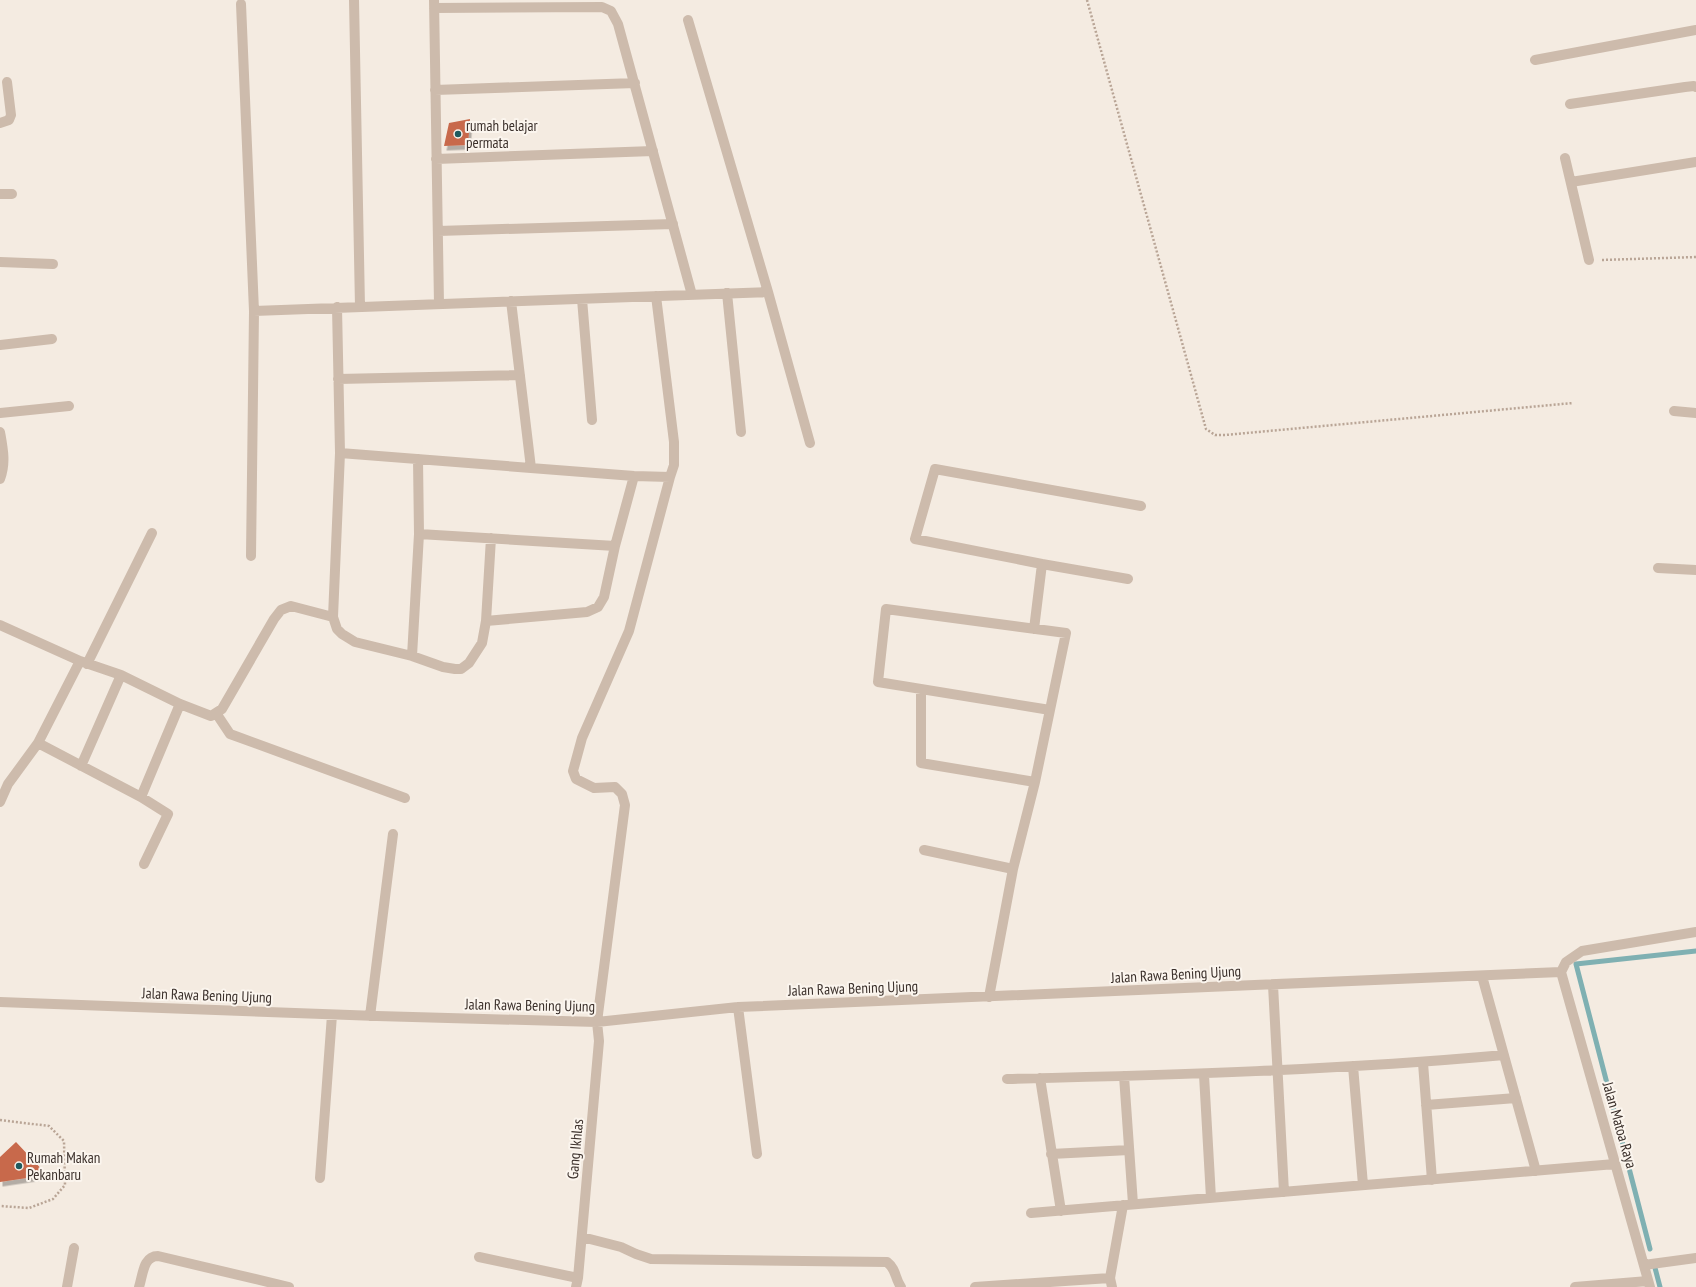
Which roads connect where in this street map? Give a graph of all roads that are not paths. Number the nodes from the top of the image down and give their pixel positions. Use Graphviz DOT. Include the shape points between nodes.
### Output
graph roads {
  1 [pos="354,0"];
  2 [pos="240,4"];
  3 [pos="434,4"];
  4 [pos="688,20"];
  5 [pos="1696,30"];
  6 [pos="1535,60"];
  7 [pos="7,82"];
  8 [pos="635,83"];
  9 [pos="1696,87"];
  10 [pos="435,90"];
  11 [pos="1570,104"];
  12 [pos="0,123"];
  13 [pos="653,151"];
  14 [pos="1565,158"];
  15 [pos="436,159"];
  16 [pos="1696,162"];
  17 [pos="1572,182"];
  18 [pos="0,194"];
  19 [pos="12,194"];
  20 [pos="673,224"];
  21 [pos="438,231"];
  22 [pos="1589,260"];
  23 [pos="0,262"];
  24 [pos="53,264"];
  25 [pos="768,292"];
  26 [pos="727,293"];
  27 [pos="692,295"];
  28 [pos="656,296"];
  29 [pos="582,299"];
  30 [pos="511,301"];
  31 [pos="439,304"];
  32 [pos="337,307"];
  33 [pos="360,307"];
  34 [pos="254,311"];
  35 [pos="52,339"];
  36 [pos="0,344"];
  37 [pos="520,375"];
  38 [pos="338,379"];
  39 [pos="69,406"];
  40 [pos="1674,411"];
  41 [pos="0,413"];
  42 [pos="1696,413"];
  43 [pos="592,420"];
  44 [pos="0,432"];
  45 [pos="741,432"];
  46 [pos="810,443"];
  47 [pos="340,453"];
  48 [pos="418,459"];
  49 [pos="531,468"];
  50 [pos="634,476"];
  51 [pos="670,477"];
  52 [pos="0,479"];
  53 [pos="1141,506"];
  54 [pos="152,532"];
  55 [pos="419,534"];
  56 [pos="491,538"];
  57 [pos="615,546"];
  58 [pos="251,556"];
  59 [pos="1042,564"];
  60 [pos="1658,568"];
  61 [pos="1696,570"];
  62 [pos="1128,579"];
  63 [pos="332,617"];
  64 [pos="486,621"];
  65 [pos="0,625"];
  66 [pos="1034,629"];
  67 [pos="412,656"];
  68 [pos="83,662"];
  69 [pos="121,675"];
  70 [pos="921,689"];
  71 [pos="180,704"];
  72 [pos="1050,710"];
  73 [pos="216,713"];
  74 [pos="38,743"];
  75 [pos="81,766"];
  76 [pos="1035,782"];
  77 [pos="4,784"];
  78 [pos="141,797"];
  79 [pos="405,798"];
  80 [pos="0,802"];
  81 [pos="393,834"];
  82 [pos="924,850"];
  83 [pos="144,864"];
  84 [pos="1013,869"];
  85 [pos="1696,932"];
  86 [pos="1561,972"];
  87 [pos="1482,976"];
  88 [pos="1273,985"];
  89 [pos="989,997"];
  90 [pos="0,1002"];
  91 [pos="738,1007"];
  92 [pos="332,1015"];
  93 [pos="370,1016"];
  94 [pos="597,1022"];
  95 [pos="1504,1055"];
  96 [pos="1423,1063"];
  97 [pos="1353,1066"];
  98 [pos="1277,1070"];
  99 [pos="1204,1074"];
  100 [pos="1124,1076"];
  101 [pos="1040,1078"];
  102 [pos="1007,1079"];
  103 [pos="1516,1098"];
  104 [pos="1426,1105"];
  105 [pos="1129,1150"];
  106 [pos="757,1154"];
  107 [pos="1051,1154"];
  108 [pos="1615,1164"];
  109 [pos="1536,1171"];
  110 [pos="320,1178"];
  111 [pos="1432,1180"];
  112 [pos="1363,1185"];
  113 [pos="1284,1192"];
  114 [pos="1211,1198"];
  115 [pos="1133,1204"];
  116 [pos="1122,1205"];
  117 [pos="1061,1211"];
  118 [pos="1031,1213"];
  119 [pos="582,1237"];
  120 [pos="74,1248"];
  121 [pos="479,1257"];
  122 [pos="1696,1258"];
  123 [pos="1644,1265"];
  124 [pos="577,1282"];
  125 [pos="1111,1282"];
  126 [pos="1649,1284"];
  127 [pos="1038,1285"];
  128 [pos="66,1287"];
  129 [pos="140,1287"];
  130 [pos="289,1287"];
  131 [pos="901,1287"];
  132 [pos="975,1287"];
  133 [pos="1575,1287"];
  1 -- 33 [label="street"];
  2 -- 34 [label="street"];
  3 -- 8 [label="street" via="602,7 611,11 618,24"];
  3 -- 10 [label="street"];
  4 -- 25 [label="street"];
  5 -- 6 [label="street"];
  7 -- 12 [label="street" via="11,115 9,120"];
  8 -- 10 [label="street"];
  8 -- 13 [label="street"];
  9 -- 11 [label="street" via="1685,86"];
  10 -- 15 [label="street"];
  13 -- 15 [label="street"];
  13 -- 20 [label="street"];
  14 -- 17 [label="street"];
  15 -- 21 [label="street"];
  16 -- 17 [label="street"];
  17 -- 22 [label="street"];
  18 -- 19 [label="street"];
  20 -- 21 [label="street"];
  20 -- 27 [label="street"];
  21 -- 31 [label="street"];
  23 -- 24 [label="street"];
  25 -- 26 [label="street"];
  25 -- 46 [label="street"];
  26 -- 27 [label="street"];
  26 -- 45 [label="street"];
  27 -- 28 [label="street"];
  28 -- 29 [label="street"];
  28 -- 51 [label="street" via="674,442 674,465"];
  29 -- 30 [label="street"];
  29 -- 43 [label="street"];
  30 -- 31 [label="street"];
  30 -- 37 [label="street"];
  31 -- 33 [label="street"];
  32 -- 33 [label="street"];
  32 -- 34 [label="street"];
  32 -- 38 [label="street"];
  34 -- 58 [label="street"];
  35 -- 36 [label="street"];
  37 -- 38 [label="street"];
  37 -- 49 [label="street"];
  38 -- 47 [label="street"];
  39 -- 41 [label="street"];
  40 -- 42 [label="street"];
  44 -- 52 [label="street" via="4,452 4,468"];
  47 -- 48 [label="street"];
  47 -- 63 [label="street"];
  48 -- 49 [label="street"];
  48 -- 55 [label="street"];
  49 -- 50 [label="street"];
  50 -- 51 [label="street"];
  50 -- 57 [label="street"];
  51 -- 94 [label="street, Gang Ikhlas" via="629,631 582,738 573,771 576,779 594,788 616,787 622,794 624,805"];
  53 -- 59 [label="street" via="935,469 915,538"];
  54 -- 68 [label="street"];
  55 -- 56 [label="street"];
  55 -- 67 [label="street"];
  56 -- 57 [label="street"];
  56 -- 64 [label="street"];
  57 -- 64 [label="street" via="604,597 598,606 587,612"];
  59 -- 62 [label="street"];
  59 -- 66 [label="street"];
  60 -- 61 [label="street"];
  63 -- 67 [label="street" via="337,629 355,642"];
  63 -- 73 [label="street" via="291,606 281,610 222,710"];
  64 -- 67 [label="street" via="482,643 469,663 461,669 443,667"];
  65 -- 68 [label="street"];
  66 -- 70 [label="street" via="886,609 878,682"];
  66 -- 72 [label="street" via="1066,634"];
  68 -- 69 [label="street"];
  68 -- 74 [label="street"];
  69 -- 71 [label="street"];
  69 -- 75 [label="street"];
  70 -- 72 [label="street"];
  70 -- 76 [label="street" via="922,763"];
  71 -- 73 [label="street" via="211,716"];
  71 -- 78 [label="street"];
  72 -- 76 [label="street"];
  73 -- 79 [label="street" via="230,734"];
  74 -- 75 [label="street"];
  74 -- 77 [label="street"];
  75 -- 78 [label="street"];
  76 -- 84 [label="street"];
  77 -- 80 [label="street"];
  78 -- 83 [label="street" via="168,814"];
  81 -- 93 [label="street"];
  82 -- 84 [label="street"];
  84 -- 89 [label="street"];
  85 -- 86 [label="street" via="1582,951 1566,962"];
  86 -- 87 [label="street, Jalan Rawa Bening Ujung"];
  86 -- 108 [label="street, Jalan Matoa Raya"];
  87 -- 88 [label="street, Jalan Rawa Bening Ujung"];
  87 -- 95 [label="street"];
  88 -- 89 [label="street, Jalan Rawa Bening Ujung"];
  88 -- 98 [label="street"];
  89 -- 91 [label="street, Jalan Rawa Bening Ujung"];
  90 -- 92 [label="street, Jalan Rawa Bening Ujung"];
  91 -- 94 [label="street, Jalan Rawa Bening Ujung"];
  91 -- 106 [label="street"];
  92 -- 93 [label="street, Jalan Rawa Bening Ujung"];
  92 -- 110 [label="street"];
  93 -- 94 [label="street, Jalan Rawa Bening Ujung"];
  94 -- 119 [label="street, Gang Ikhlas" via="599,1041"];
  95 -- 96 [label="street"];
  95 -- 103 [label="street"];
  96 -- 97 [label="street"];
  96 -- 104 [label="street"];
  97 -- 98 [label="street"];
  97 -- 112 [label="street"];
  98 -- 99 [label="street"];
  98 -- 113 [label="street"];
  99 -- 100 [label="street"];
  99 -- 114 [label="street"];
  100 -- 101 [label="street"];
  100 -- 105 [label="street"];
  101 -- 102 [label="street"];
  101 -- 107 [label="street"];
  103 -- 104 [label="street"];
  103 -- 109 [label="street"];
  104 -- 111 [label="street"];
  105 -- 107 [label="street"];
  105 -- 115 [label="street"];
  107 -- 117 [label="street"];
  108 -- 109 [label="street"];
  108 -- 123 [label="street, Jalan Matoa Raya"];
  109 -- 111 [label="street"];
  111 -- 112 [label="street"];
  112 -- 113 [label="street"];
  113 -- 114 [label="street"];
  114 -- 115 [label="street"];
  115 -- 116 [label="street"];
  116 -- 117 [label="street"];
  116 -- 125 [label="street"];
  117 -- 118 [label="street"];
  119 -- 124 [label="street, Gang Ikhlas"];
  119 -- 131 [label="street" via="621,1246 651,1258 887,1262 894,1268"];
  120 -- 128 [label="street"];
  121 -- 124 [label="street"];
  122 -- 123 [label="street"];
  123 -- 126 [label="street, Jalan Matoa Raya"];
  125 -- 127 [label="street"];
  126 -- 133 [label="street"];
  127 -- 132 [label="street"];
  129 -- 130 [label="street" via="147,1260 152,1256"];
}
